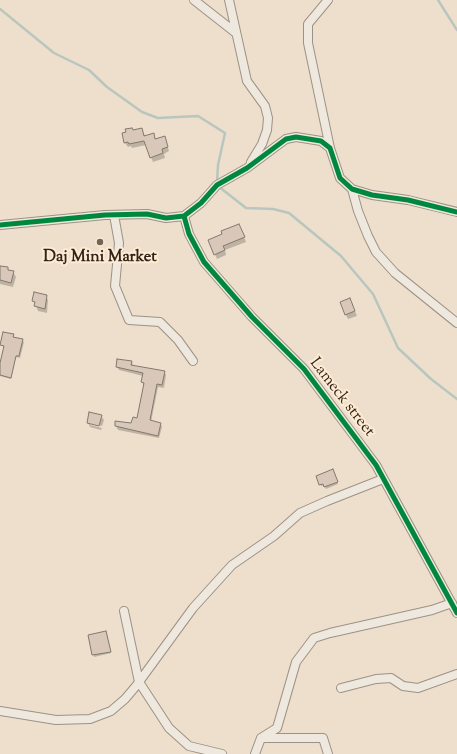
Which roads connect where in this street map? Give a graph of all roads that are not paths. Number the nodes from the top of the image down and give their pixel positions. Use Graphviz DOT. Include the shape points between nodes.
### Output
graph roads {
  1 [pos="194,0"];
  2 [pos="229,0"];
  3 [pos="328,0"];
  4 [pos="236,33"];
  5 [pos="330,148"];
  6 [pos="247,168"];
  7 [pos="352,188"];
  8 [pos="457,212"];
  9 [pos="114,215"];
  10 [pos="184,216"];
  11 [pos="0,225"];
  12 [pos="457,323"];
  13 [pos="193,361"];
  14 [pos="383,479"];
  15 [pos="452,603"];
  16 [pos="124,611"];
  17 [pos="457,613"];
  18 [pos="457,674"];
  19 [pos="139,682"];
  20 [pos="341,688"];
  21 [pos="0,711"];
  22 [pos="260,738"];
  23 [pos="222,754"];
  24 [pos="255,754"];
  25 [pos="328,754"];
  1 -- 4 [label="street"];
  2 -- 4 [label="street"];
  3 -- 5 [label="street" via="308,24 308,43"];
  4 -- 6 [label="street" via="247,81 265,106 268,118 262,144"];
  5 -- 6 [label="street" via="321,141 296,136 273,147"];
  5 -- 7 [label="street" via="340,178"];
  6 -- 10 [label="street" via="217,185 201,203"];
  7 -- 8 [label="street" via="372,196 408,200"];
  7 -- 12 [label="street" via="358,211 376,252 396,273"];
  9 -- 10 [label="street" via="147,214 166,218"];
  9 -- 11 [label="street"];
  9 -- 13 [label="street" via="119,243 115,286 129,320 160,322 178,340"];
  10 -- 14 [label="street, Lameck street" via="204,262 252,317 304,370 361,444"];
  14 -- 15 [label="street, Lameck street"];
  14 -- 19 [label="street" via="300,513 268,541 232,565 193,608"];
  15 -- 17 [label="street, Lameck street"];
  15 -- 22 [label="street" via="314,638 296,662 277,728"];
  16 -- 19 [label="street"];
  18 -- 20 [label="street" via="418,688 403,686 391,678 376,678"];
  19 -- 21 [label="street" via="111,711 90,719 56,720"];
  19 -- 23 [label="street" via="169,728 189,746"];
  22 -- 24 [label="street"];
  22 -- 25 [label="street" via="323,738"];
}
